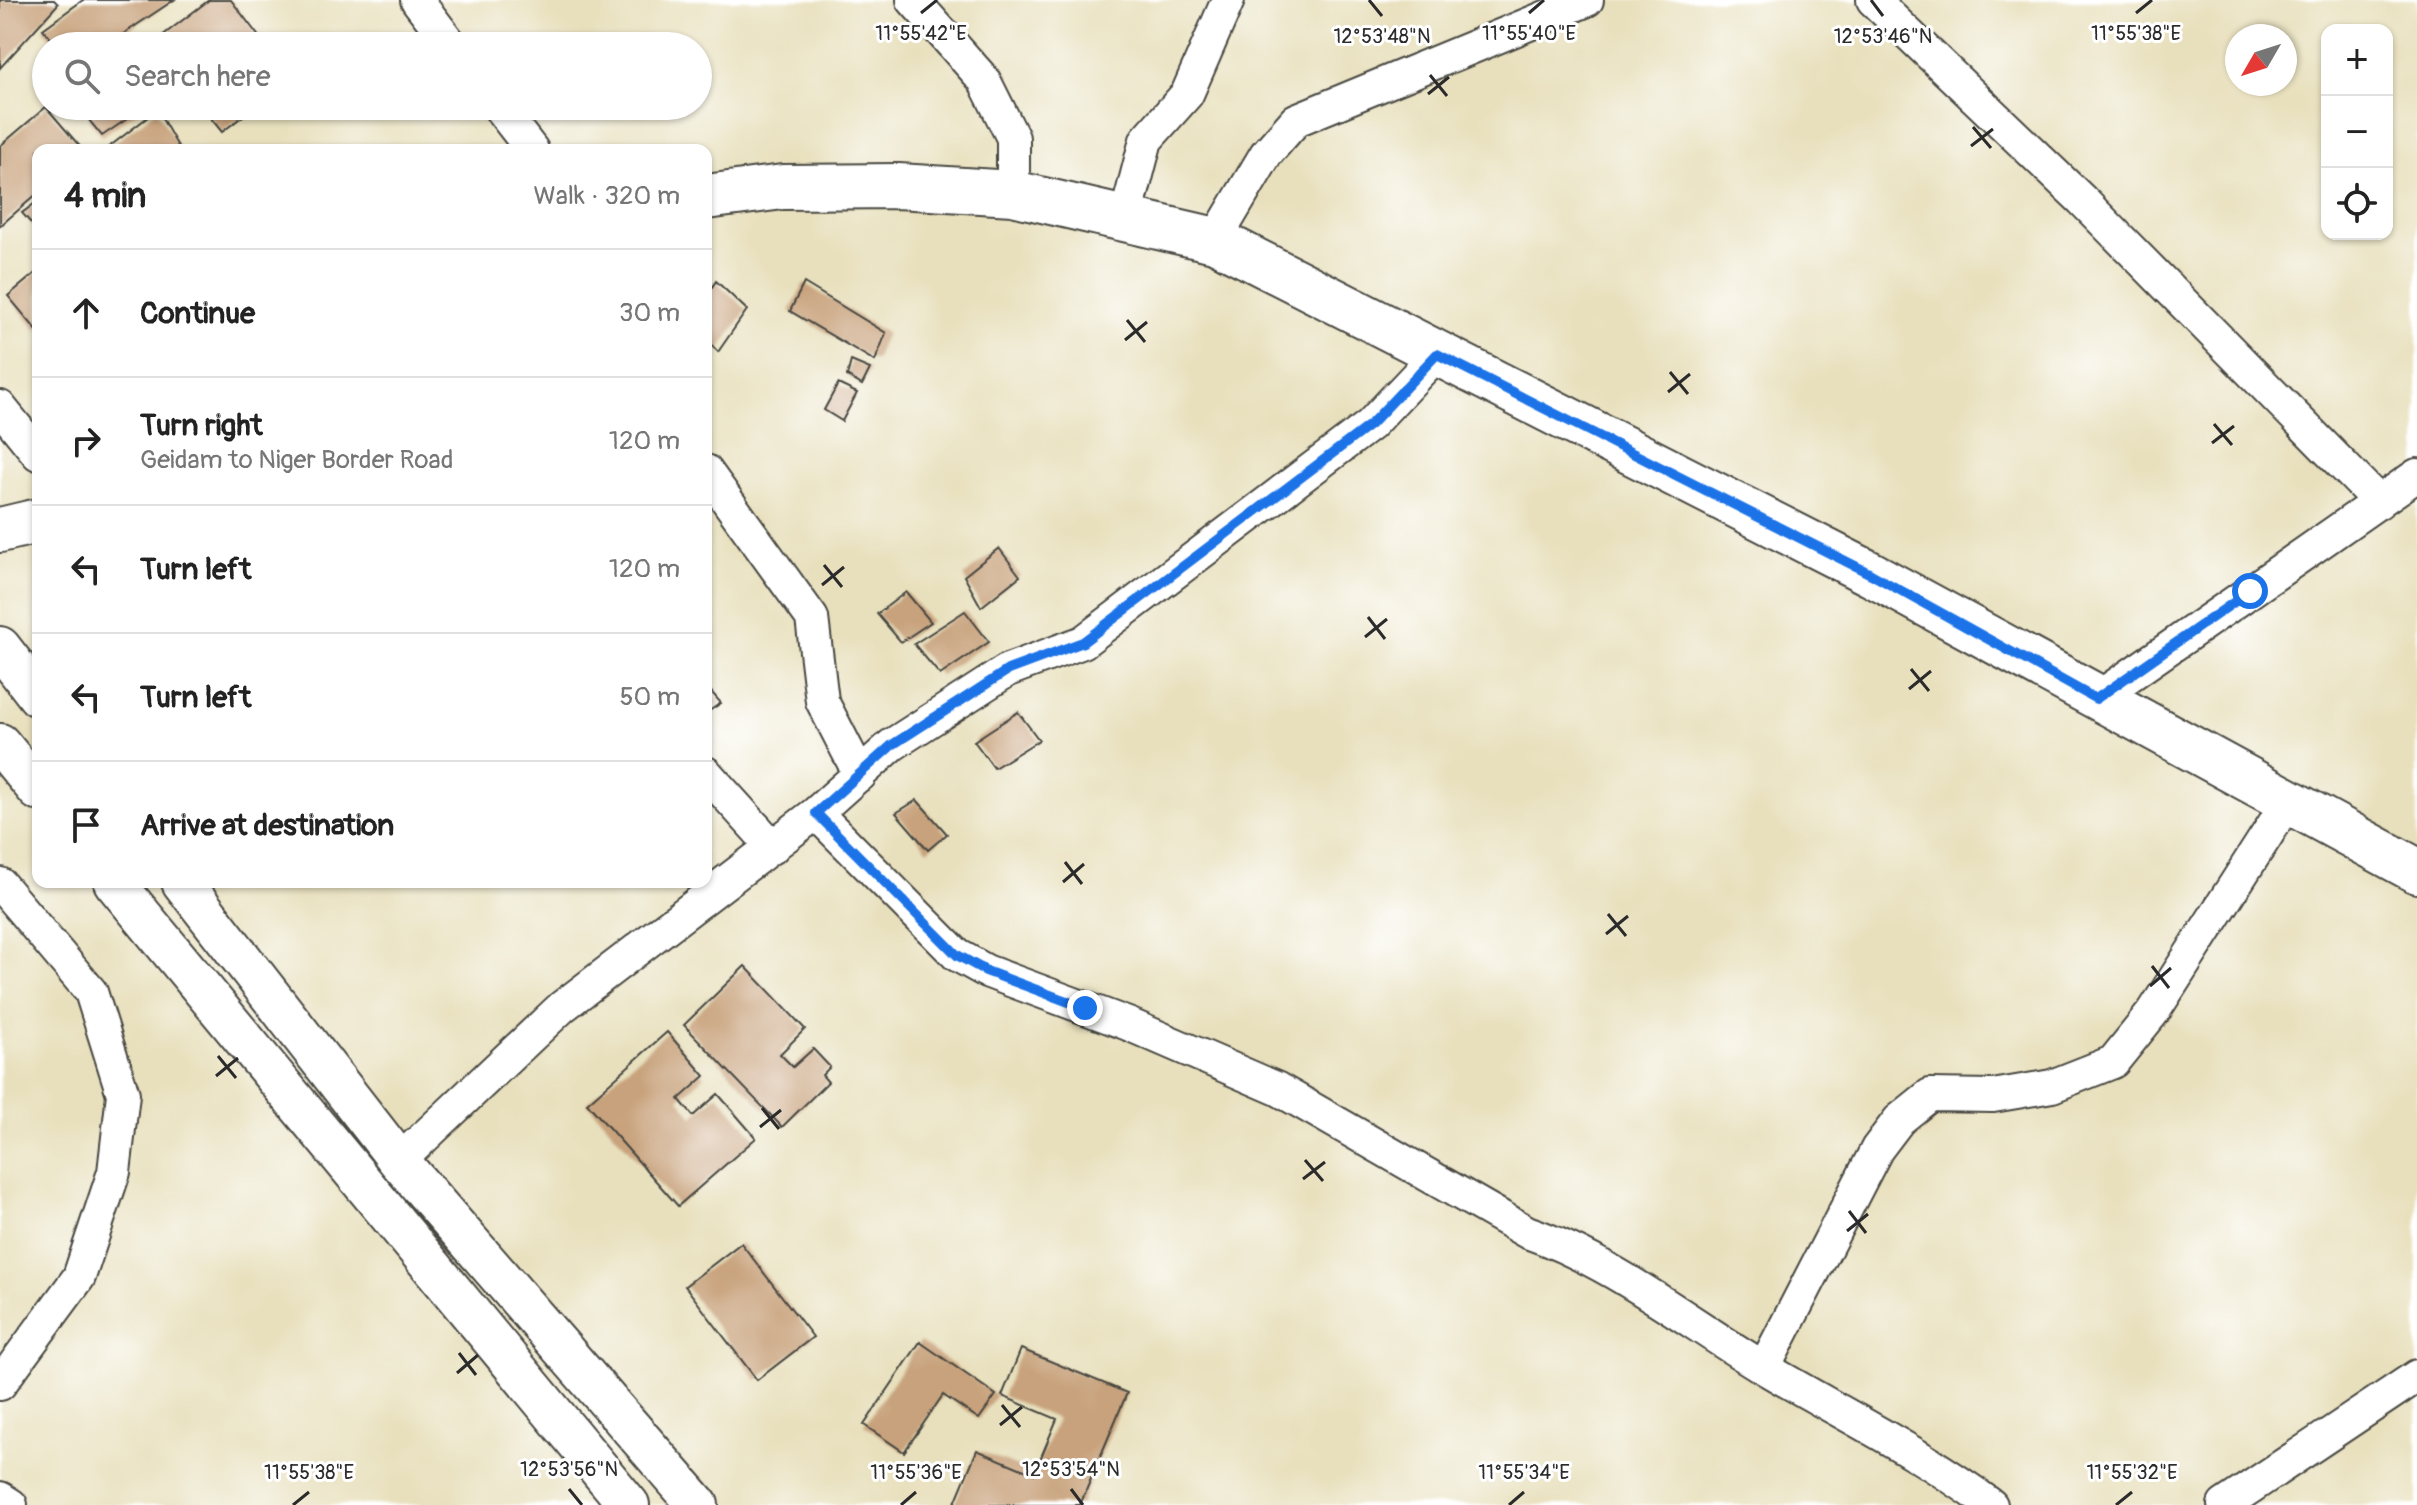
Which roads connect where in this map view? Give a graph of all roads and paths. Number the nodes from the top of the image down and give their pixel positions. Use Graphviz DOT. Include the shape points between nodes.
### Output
graph roads {
  1 [pos="417,0"];
  2 [pos="913,0"];
  3 [pos="1228,0"];
  4 [pos="1587,0"];
  5 [pos="1873,0"];
  6 [pos="441,32"];
  7 [pos="509,120"];
  8 [pos="527,144"];
  9 [pos="1013,193"];
  10 [pos="712,196"];
  11 [pos="1126,217"];
  12 [pos="1215,240"];
  13 [pos="1437,354"];
  14 [pos="0,407"];
  15 [pos="32,447"];
  16 [pos="2417,475"];
  17 [pos="712,479"];
  18 [pos="2379,502"];
  19 [pos="32,522"];
  20 [pos="0,530"];
  21 [pos="0,647"];
  22 [pos="32,688"];
  23 [pos="2096,699"];
  24 [pos="0,744"];
  25 [pos="860,775"];
  26 [pos="712,780"];
  27 [pos="32,783"];
  28 [pos="2288,802"];
  29 [pos="816,813"];
  30 [pos="773,847"];
  31 [pos="2417,871"];
  32 [pos="0,884"];
  33 [pos="119,888"];
  34 [pos="187,888"];
  35 [pos="399,1161"];
  36 [pos="1764,1368"];
  37 [pos="2417,1376"];
  38 [pos="0,1384"];
  39 [pos="0,1498"];
  40 [pos="11,1505"];
  41 [pos="629,1505"];
  42 [pos="698,1505"];
  43 [pos="1991,1505"];
  44 [pos="2224,1505"];
  1 -- 6 [label="street"];
  2 -- 9 [label="street" via="984,80 1013,138"];
  3 -- 11 [label="street" via="1187,94 1146,140"];
  4 -- 12 [label="street" via="1296,120 1266,154"];
  5 -- 18 [label="street" via="2082,200"];
  7 -- 8 [label="street"];
  9 -- 10 [label="main road" via="898,186"];
  9 -- 11 [label="main road"];
  11 -- 12 [label="main road"];
  12 -- 13 [label="main road"];
  13 -- 23 [label="main road" via="1871,574"];
  13 -- 25 [label="street" via="1370,425 1083,642 1008,670 892,745"];
  14 -- 15 [label="street"];
  16 -- 18 [label="street"];
  17 -- 25 [label="street" via="812,618 822,701"];
  18 -- 23 [label="street"];
  19 -- 20 [label="main road"];
  21 -- 22 [label="street"];
  23 -- 28 [label="main road"];
  24 -- 27 [label="street"];
  25 -- 29 [label="street"];
  26 -- 30 [label="street"];
  28 -- 31 [label="main road"];
  28 -- 36 [label="street" via="2154,1011 2113,1062 2052,1086 1993,1096 1930,1095 1899,1120 1877,1149"];
  29 -- 30 [label="street"];
  29 -- 36 [label="street" via="957,955 1278,1089 1527,1232 1566,1246"];
  30 -- 35 [label="street" via="562,1007"];
  32 -- 38 [label="street" via="91,992 123,1094 114,1172 79,1277"];
  33 -- 41 [label="street"];
  34 -- 35 [label="street"];
  35 -- 42 [label="street"];
  36 -- 43 [label="street" via="1945,1470"];
  37 -- 44 [label="street"];
  39 -- 40 [label="street"];
}
